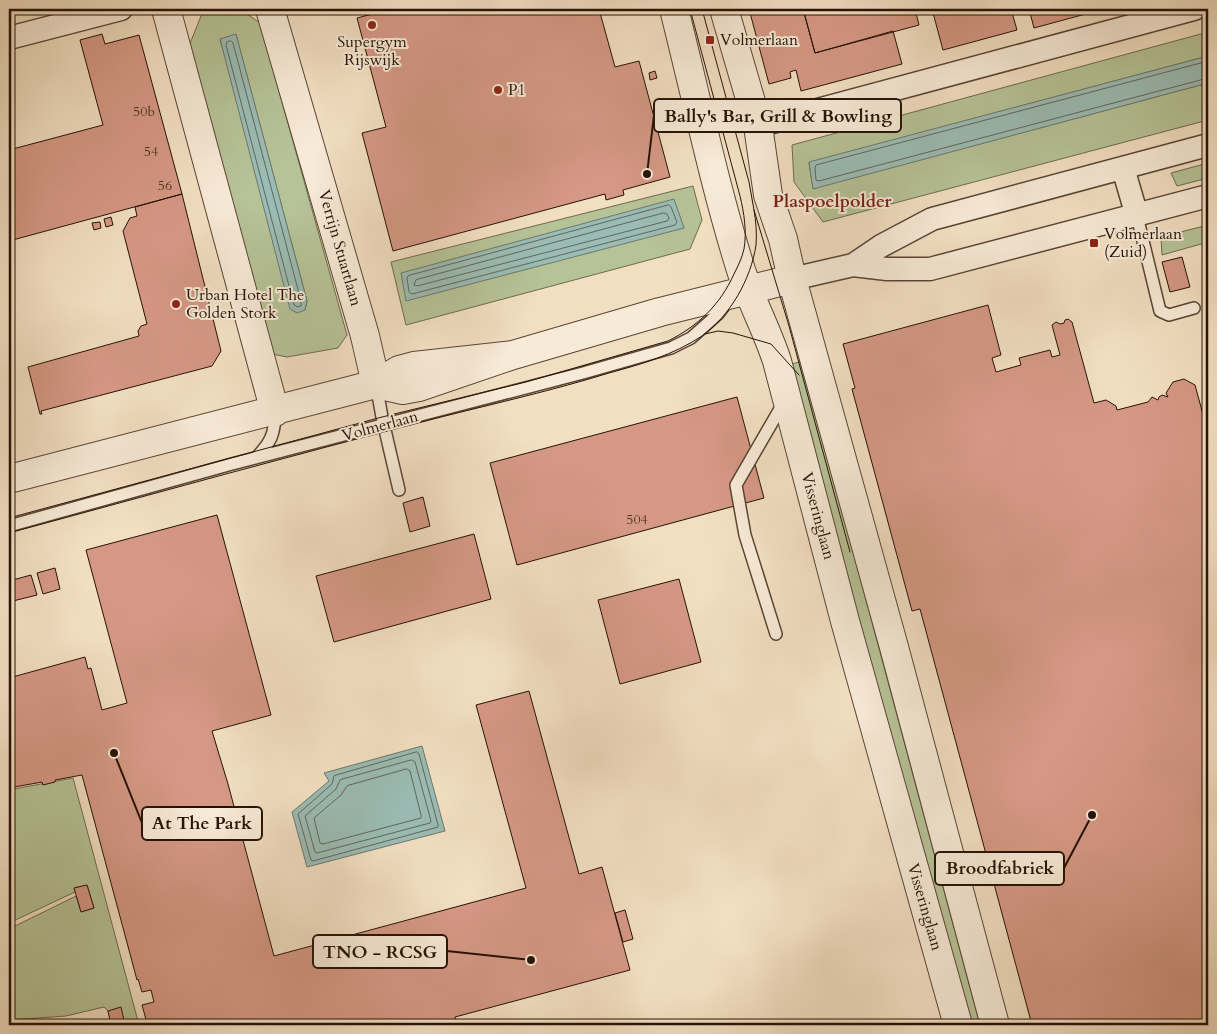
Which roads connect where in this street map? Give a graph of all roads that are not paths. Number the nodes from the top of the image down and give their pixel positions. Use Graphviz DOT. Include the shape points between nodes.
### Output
graph roads {
  1 [pos="121,9"];
  2 [pos="166,9"];
  3 [pos="270,9"];
  4 [pos="674,9"];
  5 [pos="724,9"];
  6 [pos="1194,9"];
  7 [pos="9,38"];
  8 [pos="758,126"];
  9 [pos="1208,145"];
  10 [pos="1123,168"];
  11 [pos="1208,196"];
  12 [pos="1137,216"];
  13 [pos="853,265"];
  14 [pos="792,279"];
  15 [pos="740,292"];
  16 [pos="1194,308"];
  17 [pos="376,384"];
  18 [pos="786,398"];
  19 [pos="275,412"];
  20 [pos="384,425"];
  21 [pos="256,458"];
  22 [pos="9,479"];
  23 [pos="399,490"];
  24 [pos="9,526"];
  25 [pos="776,634"];
  26 [pos="958,1025"];
  27 [pos="995,1025"];
  1 -- 7 [label="street"];
  2 -- 19 [label="street"];
  3 -- 17 [label="street, Verrijn Stuartlaan"];
  4 -- 15 [label="street, Visseringlaan" via="731,235"];
  5 -- 8 [label="street"];
  6 -- 8 [label="street"];
  8 -- 14 [label="street" via="768,195"];
  9 -- 10 [label="street"];
  10 -- 12 [label="street"];
  10 -- 13 [label="street" via="932,219"];
  11 -- 12 [label="street"];
  12 -- 13 [label="street" via="930,269 887,270"];
  12 -- 16 [label="lane" via="1160,311 1169,315"];
  13 -- 14 [label="street"];
  14 -- 15 [label="street"];
  14 -- 27 [label="street"];
  15 -- 17 [label="street" via="513,354 414,366 399,370"];
  15 -- 18 [label="street, Visseringlaan" via="772,344"];
  15 -- 20 [label="lane, Volmerlaan" via="691,338 670,348"];
  17 -- 19 [label="street"];
  17 -- 20 [label="lane, Verrijn Stuartlaan"];
  18 -- 25 [label="lane" via="736,485 745,535"];
  18 -- 26 [label="street, Visseringlaan"];
  19 -- 21 [label="lane" via="273,435"];
  19 -- 22 [label="street"];
  20 -- 21 [label="lane, Volmerlaan"];
  20 -- 23 [label="lane, Verrijn Stuartlaan"];
  21 -- 24 [label="lane, Volmerlaan"];
}
